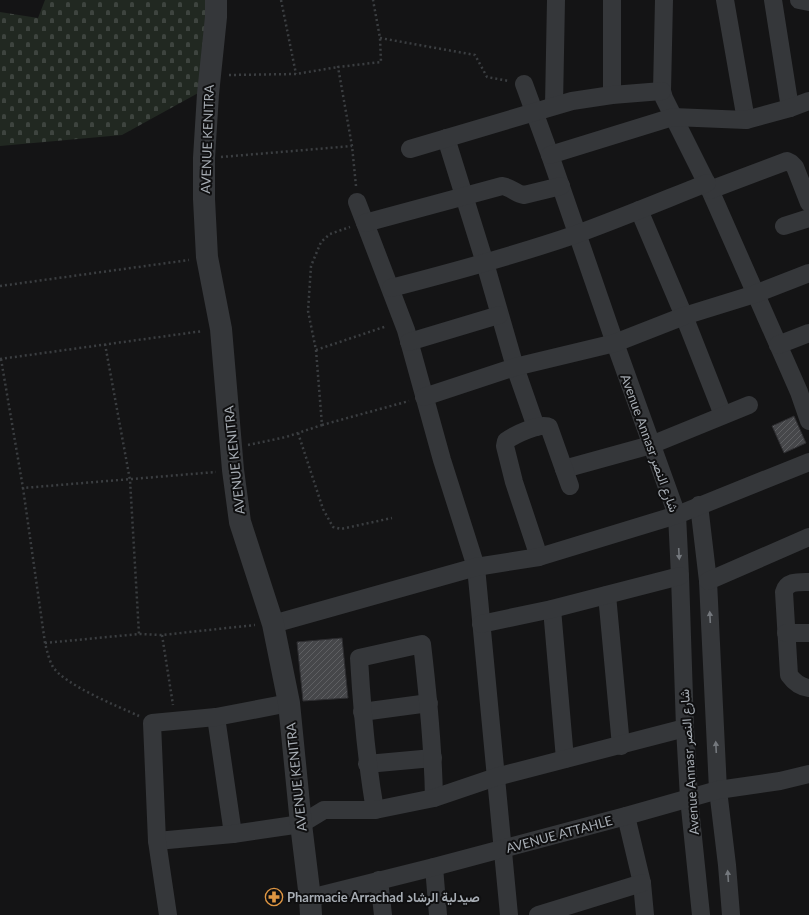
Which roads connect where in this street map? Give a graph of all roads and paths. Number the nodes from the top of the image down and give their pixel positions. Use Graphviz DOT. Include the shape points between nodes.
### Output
graph roads {
  1 [pos="216,0"];
  2 [pos="281,0"];
  3 [pos="373,0"];
  4 [pos="556,0"];
  5 [pos="612,0"];
  6 [pos="664,0"];
  7 [pos="725,0"];
  8 [pos="773,0"];
  9 [pos="799,0"];
  10 [pos="809,2"];
  11 [pos="380,38"];
  12 [pos="338,68"];
  13 [pos="296,74"];
  14 [pos="210,75"];
  15 [pos="524,84"];
  16 [pos="662,91"];
  17 [pos="612,95"];
  18 [pos="809,101"];
  19 [pos="554,105"];
  20 [pos="790,108"];
  21 [pos="534,111"];
  22 [pos="674,117"];
  23 [pos="746,120"];
  24 [pos="446,138"];
  25 [pos="352,146"];
  26 [pos="410,149"];
  27 [pos="550,155"];
  28 [pos="204,158"];
  29 [pos="561,186"];
  30 [pos="709,186"];
  31 [pos="464,196"];
  32 [pos="357,202"];
  33 [pos="809,203"];
  34 [pos="639,210"];
  35 [pos="809,218"];
  36 [pos="365,223"];
  37 [pos="784,226"];
  38 [pos="576,234"];
  39 [pos="207,257"];
  40 [pos="485,263"];
  41 [pos="809,274"];
  42 [pos="0,286"];
  43 [pos="391,288"];
  44 [pos="755,294"];
  45 [pos="499,315"];
  46 [pos="684,316"];
  47 [pos="402,321"];
  48 [pos="221,328"];
  49 [pos="809,333"];
  50 [pos="409,342"];
  51 [pos="614,343"];
  52 [pos="106,344"];
  53 [pos="778,345"];
  54 [pos="316,350"];
  55 [pos="0,359"];
  56 [pos="515,367"];
  57 [pos="804,390"];
  58 [pos="424,397"];
  59 [pos="749,405"];
  60 [pos="723,415"];
  61 [pos="809,421"];
  62 [pos="322,425"];
  63 [pos="536,427"];
  64 [pos="298,433"];
  65 [pos="651,445"];
  66 [pos="231,449"];
  67 [pos="809,462"];
  68 [pos="564,469"];
  69 [pos="233,470"];
  70 [pos="130,480"];
  71 [pos="570,486"];
  72 [pos="23,488"];
  73 [pos="699,505"];
  74 [pos="676,515"];
  75 [pos="392,518"];
  76 [pos="809,537"];
  77 [pos="539,557"];
  78 [pos="476,567"];
  79 [pos="680,576"];
  80 [pos="708,581"];
  81 [pos="809,582"];
  82 [pos="607,595"];
  83 [pos="552,609"];
  84 [pos="273,624"];
  85 [pos="481,624"];
  86 [pos="786,633"];
  87 [pos="809,633"];
  88 [pos="139,634"];
  89 [pos="162,635"];
  90 [pos="45,643"];
  91 [pos="809,688"];
  92 [pos="289,703"];
  93 [pos="429,703"];
  94 [pos="362,712"];
  95 [pos="216,717"];
  96 [pos="175,721"];
  97 [pos="152,723"];
  98 [pos="685,728"];
  99 [pos="621,746"];
  100 [pos="433,758"];
  101 [pos="565,759"];
  102 [pos="367,764"];
  103 [pos="809,774"];
  104 [pos="496,778"];
  105 [pos="718,790"];
  106 [pos="434,798"];
  107 [pos="689,798"];
  108 [pos="375,810"];
  109 [pos="626,816"];
  110 [pos="301,824"];
  111 [pos="233,834"];
  112 [pos="158,842"];
  113 [pos="502,849"];
  114 [pos="434,867"];
  115 [pos="379,880"];
  116 [pos="642,883"];
  117 [pos="311,906"];
  118 [pos="168,915"];
  119 [pos="383,915"];
  120 [pos="438,915"];
  121 [pos="509,915"];
  122 [pos="538,915"];
  123 [pos="645,915"];
  124 [pos="701,915"];
  125 [pos="731,915"];
  1 -- 14 [label="street, AVENUE KENITRA"];
  2 -- 13 [label="path"];
  3 -- 11 [label="path"];
  4 -- 19 [label="street"];
  5 -- 17 [label="street"];
  6 -- 16 [label="street"];
  7 -- 23 [label="street"];
  8 -- 20 [label="street"];
  9 -- 10 [label="street"];
  11 -- 12 [label="path" via="382,62"];
  11 -- 15 [label="path" via="475,55 487,77"];
  12 -- 13 [label="path"];
  12 -- 25 [label="path"];
  13 -- 14 [label="path"];
  14 -- 28 [label="street, AVENUE KENITRA"];
  15 -- 21 [label="street, Avenue Annasr شارع النصر"];
  16 -- 17 [label="street"];
  16 -- 22 [label="street"];
  17 -- 19 [label="street"];
  18 -- 20 [label="street"];
  19 -- 21 [label="street"];
  20 -- 23 [label="street"];
  21 -- 24 [label="street"];
  21 -- 27 [label="street, Avenue Annasr شارع النصر"];
  22 -- 23 [label="street"];
  22 -- 27 [label="street"];
  22 -- 30 [label="street"];
  24 -- 26 [label="street"];
  24 -- 31 [label="street"];
  25 -- 28 [label="path"];
  25 -- 32 [label="path"];
  27 -- 29 [label="street, Avenue Annasr شارع النصر"];
  28 -- 39 [label="street, AVENUE KENITRA"];
  29 -- 31 [label="street" via="524,196 502,186"];
  29 -- 38 [label="street, Avenue Annasr شارع النصر"];
  30 -- 33 [label="street" via="787,161 795,167"];
  30 -- 34 [label="street"];
  30 -- 44 [label="street"];
  31 -- 36 [label="street"];
  31 -- 40 [label="street"];
  32 -- 36 [label="street"];
  34 -- 38 [label="street"];
  34 -- 46 [label="street"];
  35 -- 37 [label="street"];
  36 -- 43 [label="street"];
  36 -- 54 [label="path" via="330,234 321,242 315,255 311,266 308,311"];
  38 -- 40 [label="street"];
  38 -- 51 [label="street, Avenue Annasr شارع النصر"];
  39 -- 42 [label="path"];
  39 -- 48 [label="street, AVENUE KENITRA"];
  40 -- 43 [label="street"];
  40 -- 45 [label="street"];
  41 -- 44 [label="street"];
  43 -- 47 [label="street"];
  44 -- 46 [label="street"];
  44 -- 53 [label="street"];
  45 -- 50 [label="street"];
  45 -- 56 [label="street"];
  46 -- 51 [label="street"];
  46 -- 60 [label="street"];
  47 -- 50 [label="street"];
  47 -- 54 [label="path"];
  48 -- 52 [label="path"];
  48 -- 66 [label="street, AVENUE KENITRA"];
  49 -- 53 [label="street"];
  50 -- 58 [label="street"];
  51 -- 56 [label="street"];
  51 -- 65 [label="street, Avenue Annasr شارع النصر"];
  52 -- 55 [label="path"];
  52 -- 70 [label="path"];
  53 -- 57 [label="street"];
  54 -- 62 [label="path"];
  55 -- 72 [label="path"];
  56 -- 58 [label="street"];
  56 -- 63 [label="street"];
  57 -- 61 [label="street"];
  58 -- 62 [label="path"];
  58 -- 78 [label="street"];
  59 -- 60 [label="street"];
  60 -- 65 [label="street"];
  62 -- 64 [label="path"];
  63 -- 68 [label="street" via="545,425 551,429"];
  63 -- 77 [label="street" via="510,438 505,446"];
  64 -- 66 [label="path"];
  64 -- 75 [label="path" via="323,510 333,527 341,529"];
  65 -- 68 [label="street"];
  65 -- 74 [label="street, Avenue Annasr شارع النصر"];
  66 -- 69 [label="street, AVENUE KENITRA"];
  67 -- 73 [label="street"];
  68 -- 71 [label="street"];
  69 -- 70 [label="path"];
  69 -- 84 [label="street, AVENUE KENITRA" via="240,522"];
  70 -- 72 [label="path"];
  70 -- 88 [label="path"];
  72 -- 90 [label="path"];
  73 -- 74 [label="street"];
  73 -- 80 [label="street, Avenue Annasr شارع النصر"];
  74 -- 77 [label="street"];
  74 -- 79 [label="street, Avenue Annasr شارع النصر, one-way"];
  76 -- 80 [label="street"];
  77 -- 78 [label="street"];
  78 -- 84 [label="street"];
  78 -- 85 [label="street"];
  79 -- 82 [label="street"];
  79 -- 98 [label="street, Avenue Annasr شارع النصر"];
  105 -- 80 [label="street, Avenue Annasr شارع النصر, one-way"];
  81 -- 86 [label="street" via="793,583 785,588"];
  82 -- 83 [label="street"];
  82 -- 99 [label="street"];
  83 -- 85 [label="street"];
  83 -- 101 [label="street"];
  84 -- 89 [label="path"];
  84 -- 92 [label="street, AVENUE KENITRA"];
  85 -- 104 [label="street"];
  86 -- 87 [label="street"];
  86 -- 91 [label="street" via="789,675 800,686"];
  88 -- 89 [label="path"];
  88 -- 90 [label="path"];
  89 -- 96 [label="path"];
  90 -- 97 [label="path" via="53,667 61,675 75,685"];
  92 -- 95 [label="street"];
  92 -- 110 [label="street, AVENUE KENITRA"];
  93 -- 94 [label="street"];
  93 -- 94 [label="street" via="422,644 359,658"];
  93 -- 100 [label="street"];
  94 -- 102 [label="street"];
  95 -- 96 [label="street"];
  95 -- 111 [label="street"];
  96 -- 97 [label="street"];
  97 -- 112 [label="street"];
  98 -- 99 [label="street"];
  98 -- 107 [label="street, Avenue Annasr شارع النصر"];
  99 -- 101 [label="street"];
  100 -- 102 [label="street"];
  100 -- 106 [label="street"];
  101 -- 104 [label="street"];
  102 -- 108 [label="street"];
  103 -- 105 [label="street, AVENUE ATTAHLE"];
  104 -- 106 [label="street"];
  104 -- 113 [label="street"];
  105 -- 107 [label="street, AVENUE ATTAHLE"];
  125 -- 105 [label="street, Avenue Annasr شارع النصر, one-way"];
  106 -- 108 [label="street"];
  107 -- 109 [label="street, AVENUE ATTAHLE"];
  107 -- 124 [label="street, Avenue Annasr شارع النصر"];
  108 -- 110 [label="street" via="324,810"];
  109 -- 113 [label="street, AVENUE ATTAHLE"];
  109 -- 116 [label="street"];
  110 -- 111 [label="street"];
  110 -- 117 [label="street, AVENUE KENITRA"];
  111 -- 112 [label="street"];
  112 -- 118 [label="street"];
  113 -- 114 [label="street, AVENUE ATTAHLE"];
  113 -- 121 [label="street"];
  114 -- 115 [label="street, AVENUE ATTAHLE"];
  114 -- 120 [label="street"];
  115 -- 117 [label="street, AVENUE ATTAHLE"];
  115 -- 119 [label="street"];
  116 -- 122 [label="street"];
  116 -- 123 [label="street"];
}
